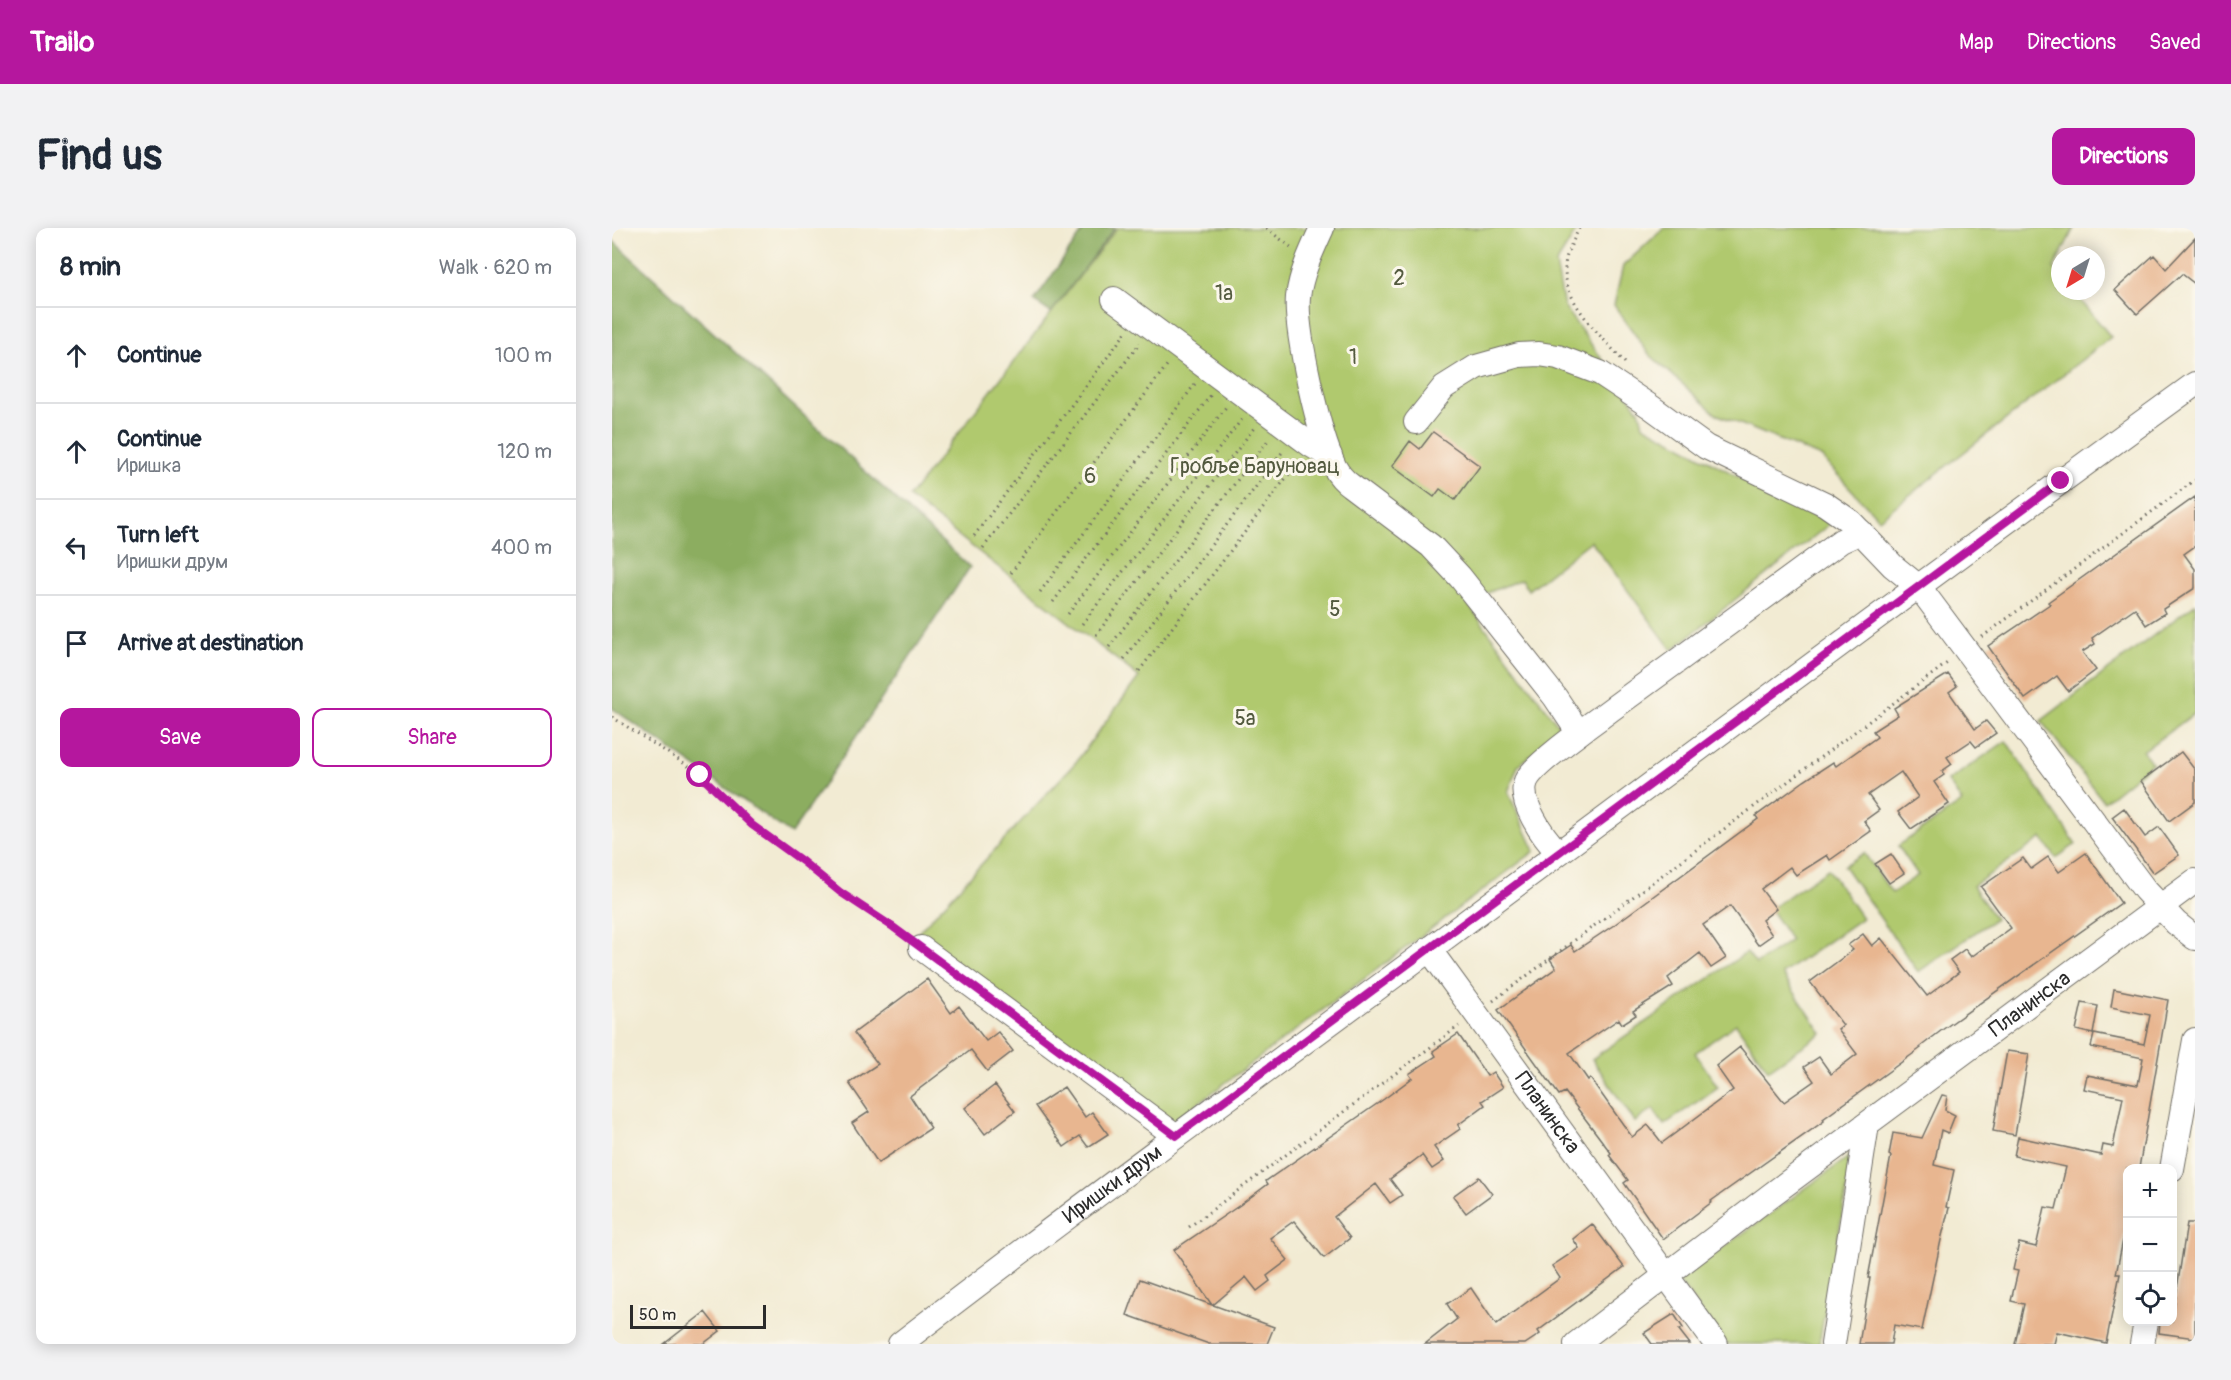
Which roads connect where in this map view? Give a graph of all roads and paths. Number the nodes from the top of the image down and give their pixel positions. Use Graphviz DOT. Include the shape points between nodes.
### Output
graph roads {
  1 [pos="1268,228"];
  2 [pos="1322,228"];
  3 [pos="1579,228"];
  4 [pos="1308,260"];
  5 [pos="1114,299"];
  6 [pos="1145,322"];
  7 [pos="1180,348"];
  8 [pos="1628,366"];
  9 [pos="2195,384"];
  10 [pos="1267,413"];
  11 [pos="1416,422"];
  12 [pos="2195,480"];
  13 [pos="1861,532"];
  14 [pos="974,536"];
  15 [pos="983,549"];
  16 [pos="1011,573"];
  17 [pos="1919,587"];
  18 [pos="1040,591"];
  19 [pos="1053,603"];
  20 [pos="1068,614"];
  21 [pos="1082,624"];
  22 [pos="1096,635"];
  23 [pos="1109,647"];
  24 [pos="1966,649"];
  25 [pos="1124,659"];
  26 [pos="1139,671"];
  27 [pos="612,717"];
  28 [pos="1579,733"];
  29 [pos="1557,852"];
  30 [pos="2195,881"];
  31 [pos="2160,906"];
  32 [pos="2195,939"];
  33 [pos="921,948"];
  34 [pos="1429,949"];
  35 [pos="1476,1014"];
  36 [pos="2195,1040"];
  37 [pos="1865,1126"];
  38 [pos="1176,1136"];
  39 [pos="2173,1164"];
  40 [pos="1189,1227"];
  41 [pos="1665,1276"];
  42 [pos="2145,1326"];
  43 [pos="900,1344"];
  44 [pos="1576,1344"];
  45 [pos="1716,1344"];
  46 [pos="1833,1344"];
  47 [pos="2142,1344"];
  1 -- 4 [label="path"];
  2 -- 4 [label="street"];
  3 -- 8 [label="path" via="1566,259 1567,285 1582,312"];
  4 -- 10 [label="street" via="1298,314 1305,358"];
  5 -- 6 [label="street"];
  6 -- 7 [label="street"];
  6 -- 14 [label="path"];
  6 -- 15 [label="path"];
  7 -- 10 [label="street"];
  7 -- 16 [label="path"];
  9 -- 17 [label="street, Иришки друм"];
  10 -- 18 [label="path"];
  10 -- 19 [label="path"];
  10 -- 20 [label="path"];
  10 -- 21 [label="path"];
  10 -- 22 [label="path"];
  10 -- 23 [label="path"];
  10 -- 25 [label="path"];
  10 -- 26 [label="path"];
  10 -- 28 [label="street" via="1342,478 1431,546 1555,697"];
  11 -- 13 [label="street" via="1444,387 1476,367 1519,355 1558,357 1600,373 1706,447 1825,504"];
  12 -- 24 [label="path"];
  13 -- 17 [label="street"];
  13 -- 28 [label="street" via="1841,541"];
  17 -- 24 [label="street"];
  17 -- 29 [label="street, Иришки друм"];
  24 -- 31 [label="street"];
  24 -- 35 [label="path"];
  27 -- 33 [label="path" via="688,766 752,825"];
  28 -- 29 [label="street" via="1527,778 1523,792 1534,819"];
  29 -- 34 [label="street, Иришки друм"];
  30 -- 31 [label="street, Планинска"];
  31 -- 32 [label="street"];
  31 -- 37 [label="street, Планинска"];
  33 -- 38 [label="street"];
  34 -- 35 [label="street, Планинска"];
  34 -- 38 [label="street, Иришки друм"];
  35 -- 40 [label="path"];
  35 -- 41 [label="street, Планинска"];
  36 -- 39 [label="street"];
  37 -- 41 [label="street, Планинска"];
  37 -- 46 [label="street"];
  38 -- 43 [label="street, Иришки друм"];
  41 -- 44 [label="street, Планинска"];
  41 -- 45 [label="street, Планинска"];
  42 -- 47 [label="street"];
}
